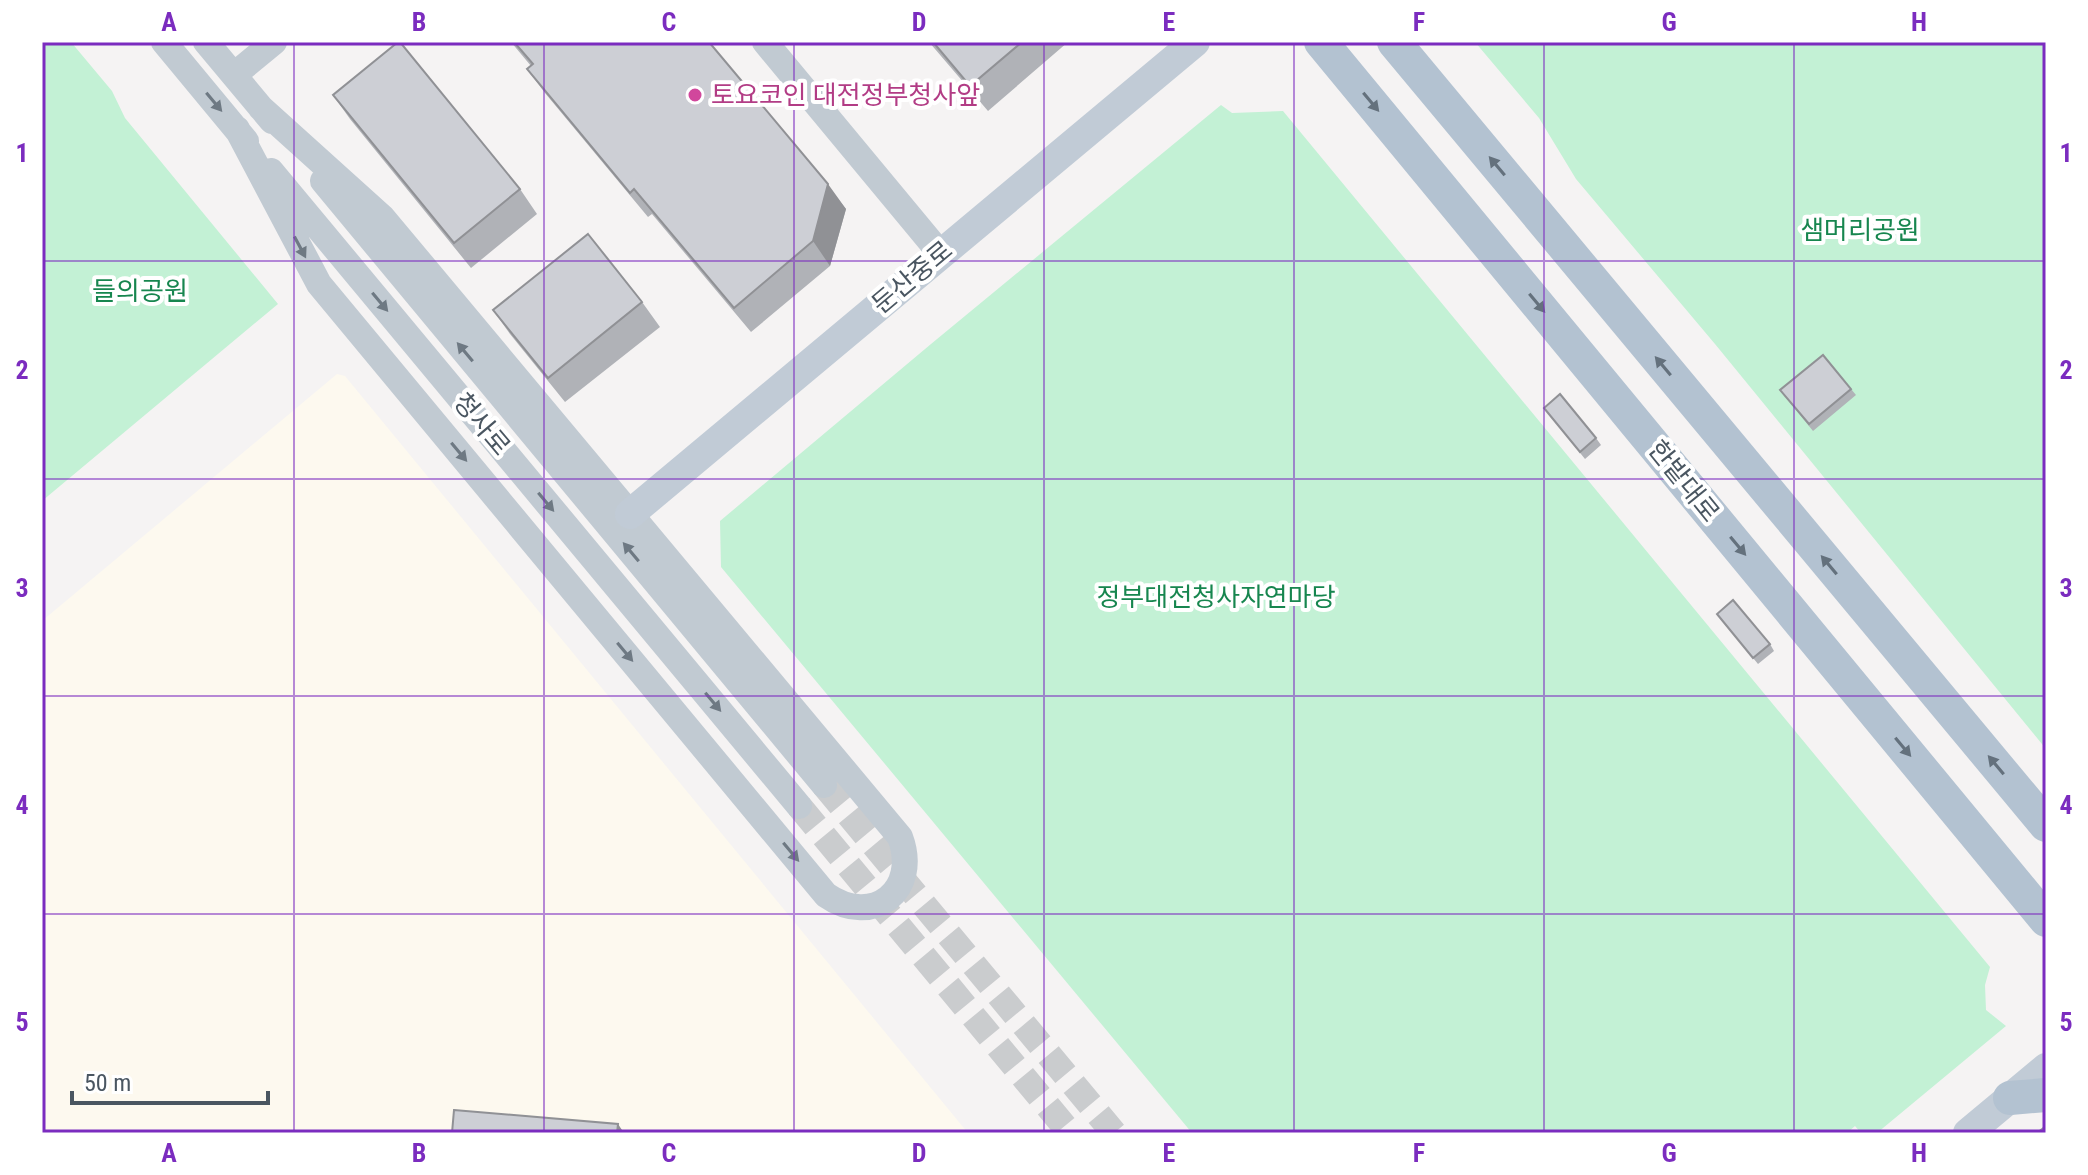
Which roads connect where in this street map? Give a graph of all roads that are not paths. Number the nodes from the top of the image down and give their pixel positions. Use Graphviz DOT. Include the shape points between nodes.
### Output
graph roads {
  1 [pos="164,42"];
  2 [pos="206,42"];
  3 [pos="274,42"];
  4 [pos="765,42"];
  5 [pos="1195,42"];
  6 [pos="1321,42"];
  7 [pos="1394,42"];
  8 [pos="234,75"];
  9 [pos="261,108"];
  10 [pos="237,129"];
  11 [pos="940,253"];
  12 [pos="630,514"];
  13 [pos="824,785"];
  14 [pos="799,806"];
  15 [pos="2046,825"];
  16 [pos="2046,920"];
  17 [pos="2046,1068"];
  18 [pos="2046,1095"];
  19 [pos="2010,1098"];
  20 [pos="1968,1133"];
  1 -- 10 [label="street, 청사로, one-way"];
  2 -- 8 [label="street, 청사로"];
  3 -- 8 [label="street"];
  4 -- 11 [label="street"];
  5 -- 11 [label="main road, 둔산중로"];
  6 -- 16 [label="main road, 한밭대로, one-way"];
  15 -- 7 [label="main road, one-way"];
  8 -- 9 [label="street, 청사로"];
  9 -- 12 [label="street" via="383,218"];
  13 -- 9 [label="street, 청사로, one-way"];
  10 -- 12 [label="street, one-way" via="319,284 826,895 853,908 882,902 894,893 906,866 900,837"];
  10 -- 14 [label="street, 청사로, one-way"];
  11 -- 12 [label="main road, 둔산중로"];
  17 -- 19 [label="main road"];
  18 -- 19 [label="main road"];
  19 -- 20 [label="main road"];
}
